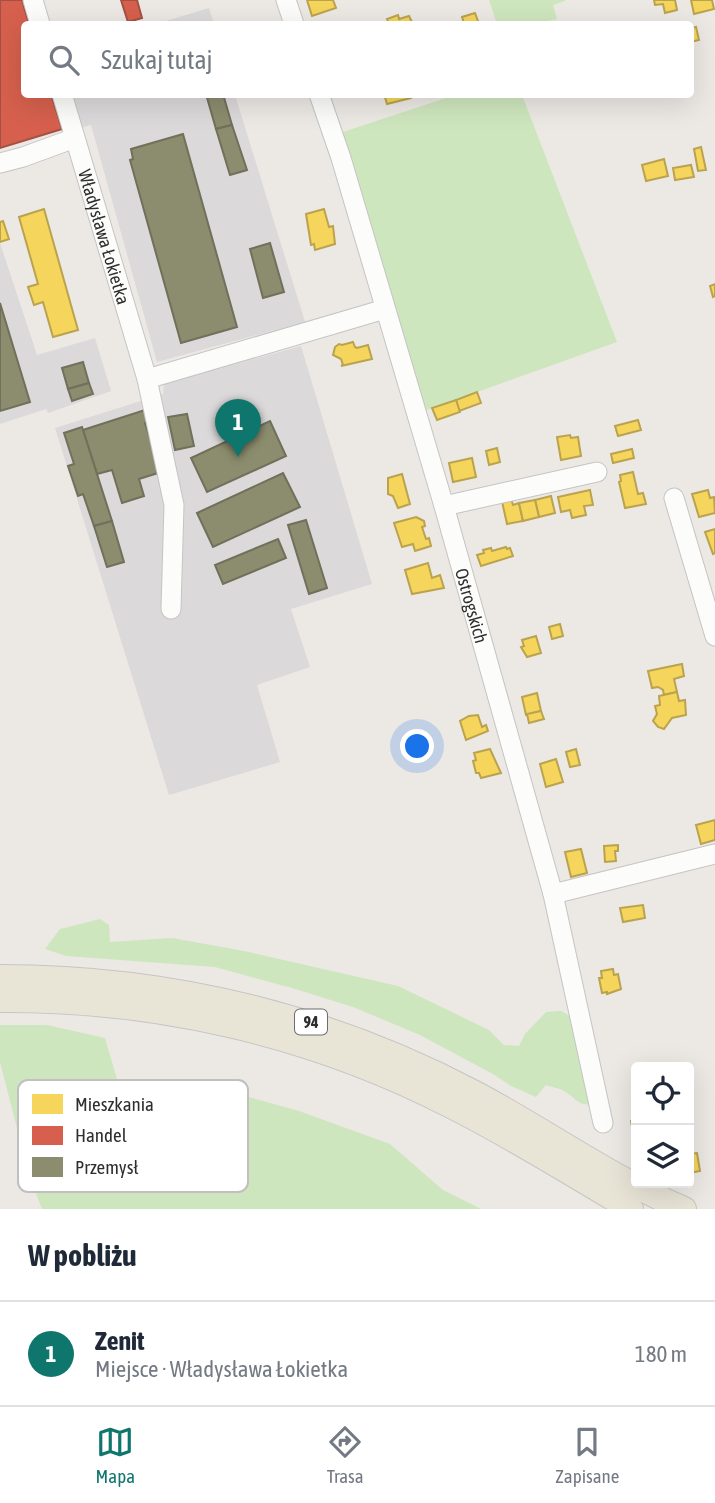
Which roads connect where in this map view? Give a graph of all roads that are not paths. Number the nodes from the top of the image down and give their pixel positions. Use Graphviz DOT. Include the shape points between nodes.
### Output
graph roads {
  1 [pos="33,0"];
  2 [pos="286,0"];
  3 [pos="39,21"];
  4 [pos="294,21"];
  5 [pos="63,98"];
  6 [pos="319,98"];
  7 [pos="75,138"];
  8 [pos="0,163"];
  9 [pos="385,309"];
  10 [pos="147,379"];
  11 [pos="597,472"];
  12 [pos="674,498"];
  13 [pos="444,506"];
  14 [pos="171,609"];
  15 [pos="715,636"];
  16 [pos="715,854"];
  17 [pos="553,894"];
  18 [pos="0,977"];
  19 [pos="0,1000"];
  20 [pos="603,1123"];
  21 [pos="631,1209"];
  22 [pos="684,1209"];
  1 -- 3 [label="street"];
  2 -- 4 [label="street"];
  5 -- 7 [label="street, Władysława Łokietka"];
  6 -- 9 [label="street, Ostrogskich"];
  7 -- 8 [label="street"];
  7 -- 10 [label="street, Władysława Łokietka"];
  9 -- 10 [label="street"];
  9 -- 13 [label="street, Ostrogskich"];
  10 -- 14 [label="street, Władysława Łokietka" via="174,505"];
  11 -- 13 [label="street"];
  12 -- 15 [label="street"];
  13 -- 17 [label="street, Ostrogskich"];
  16 -- 17 [label="street"];
  17 -- 20 [label="street, Ostrogskich"];
  18 -- 22 [label="main road, 94" via="93,980 194,992 318,1025 399,1056 475,1093"];
  19 -- 21 [label="main road, 94" via="98,1003 165,1012 234,1024 321,1051 451,1105"];
}
